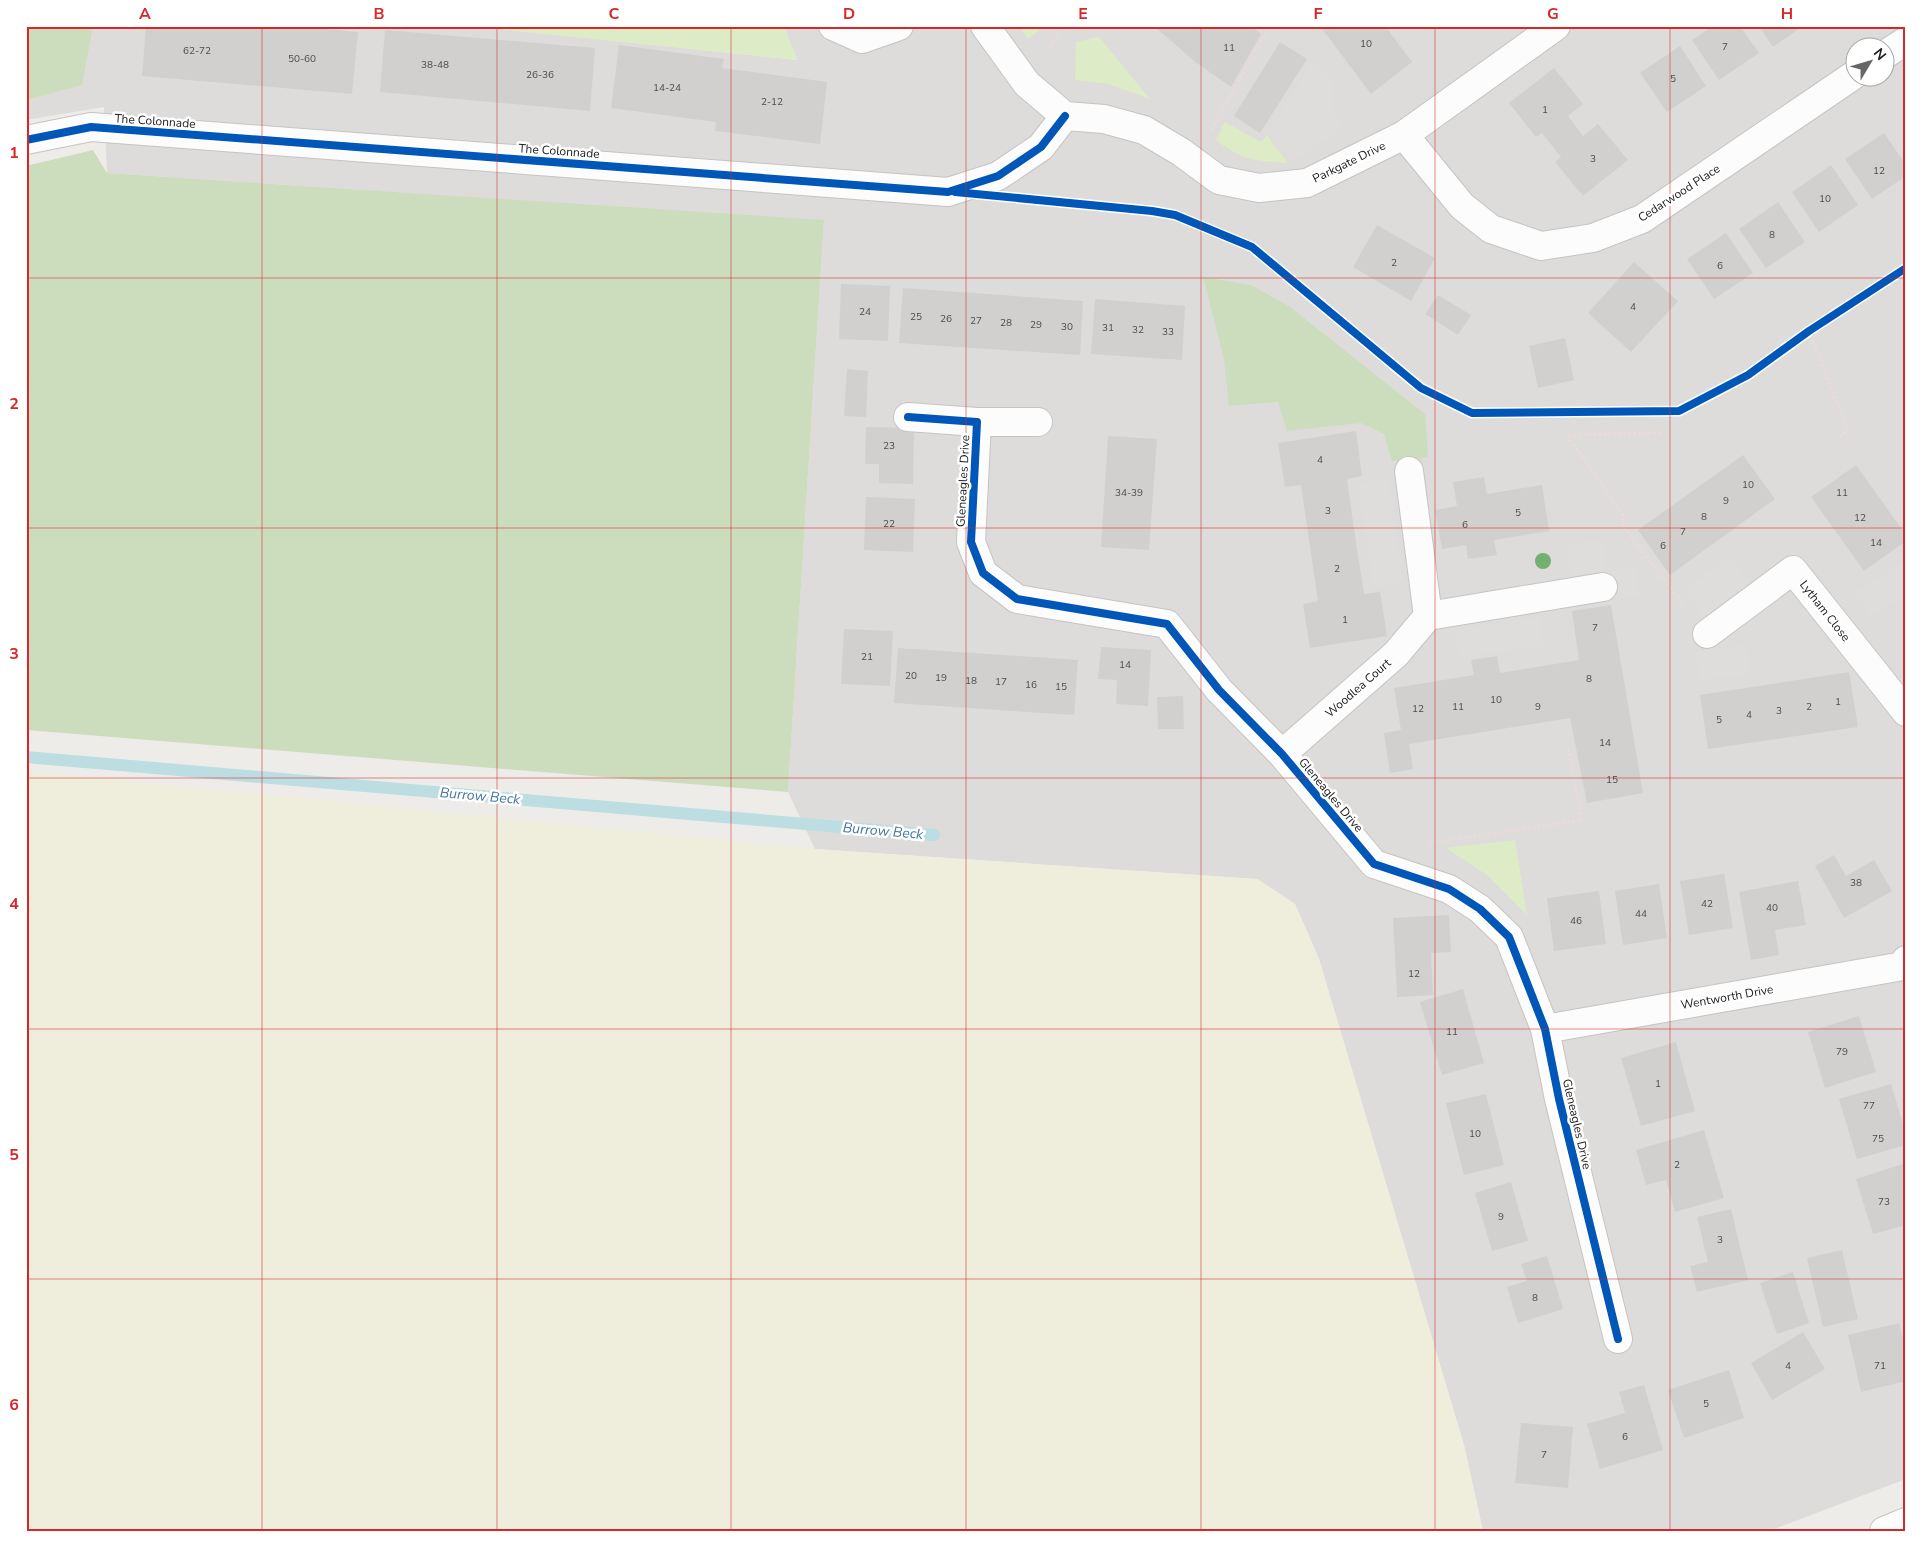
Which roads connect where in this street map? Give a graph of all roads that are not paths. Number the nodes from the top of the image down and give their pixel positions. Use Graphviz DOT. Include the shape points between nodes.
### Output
graph roads {
  1 [pos="833,26"];
  2 [pos="899,26"];
  3 [pos="985,26"];
  4 [pos="1556,26"];
  5 [pos="1906,41"];
  6 [pos="1894,49"];
  7 [pos="1844,82"];
  8 [pos="1065,116"];
  9 [pos="1404,135"];
  10 [pos="26,140"];
  11 [pos="908,417"];
  12 [pos="977,422"];
  13 [pos="1038,422"];
  14 [pos="1409,471"];
  15 [pos="1603,587"];
  16 [pos="1428,616"];
  17 [pos="1706,634"];
  18 [pos="1906,712"];
  19 [pos="1282,754"];
  20 [pos="1905,967"];
  21 [pos="1545,1029"];
  22 [pos="1618,1339"];
  23 [pos="1906,1522"];
  24 [pos="1884,1531"];
  1 -- 2 [label="street" via="862,39"];
  3 -- 8 [label="street" via="1027,84"];
  4 -- 9 [label="street, Parkgate Drive"];
  5 -- 6 [label="street"];
  7 -- 9 [label="street, Cedarwood Place" via="1642,218 1593,238 1541,246 1491,229 1462,206"];
  8 -- 9 [label="street, Parkgate Drive" via="1104,119 1144,130 1219,180 1259,188 1307,183"];
  8 -- 10 [label="street, The Colonnade" via="1041,147 998,176 948,192 91,127"];
  11 -- 12 [label="street, Gleneagles Drive"];
  12 -- 13 [label="street, Gleneagles Drive"];
  12 -- 19 [label="street, Gleneagles Drive" via="972,542 983,573 1017,599 1167,624 1219,690"];
  14 -- 16 [label="street"];
  15 -- 16 [label="street"];
  16 -- 19 [label="street, Woodlea Court" via="1396,654"];
  17 -- 18 [label="street, Lytham Close" via="1793,570"];
  19 -- 21 [label="street, Gleneagles Drive" via="1374,864 1449,889 1480,909 1509,937"];
  20 -- 21 [label="street, Wentworth Drive"];
  21 -- 22 [label="street, Gleneagles Drive" via="1561,1108"];
  23 -- 24 [label="street"];
}
